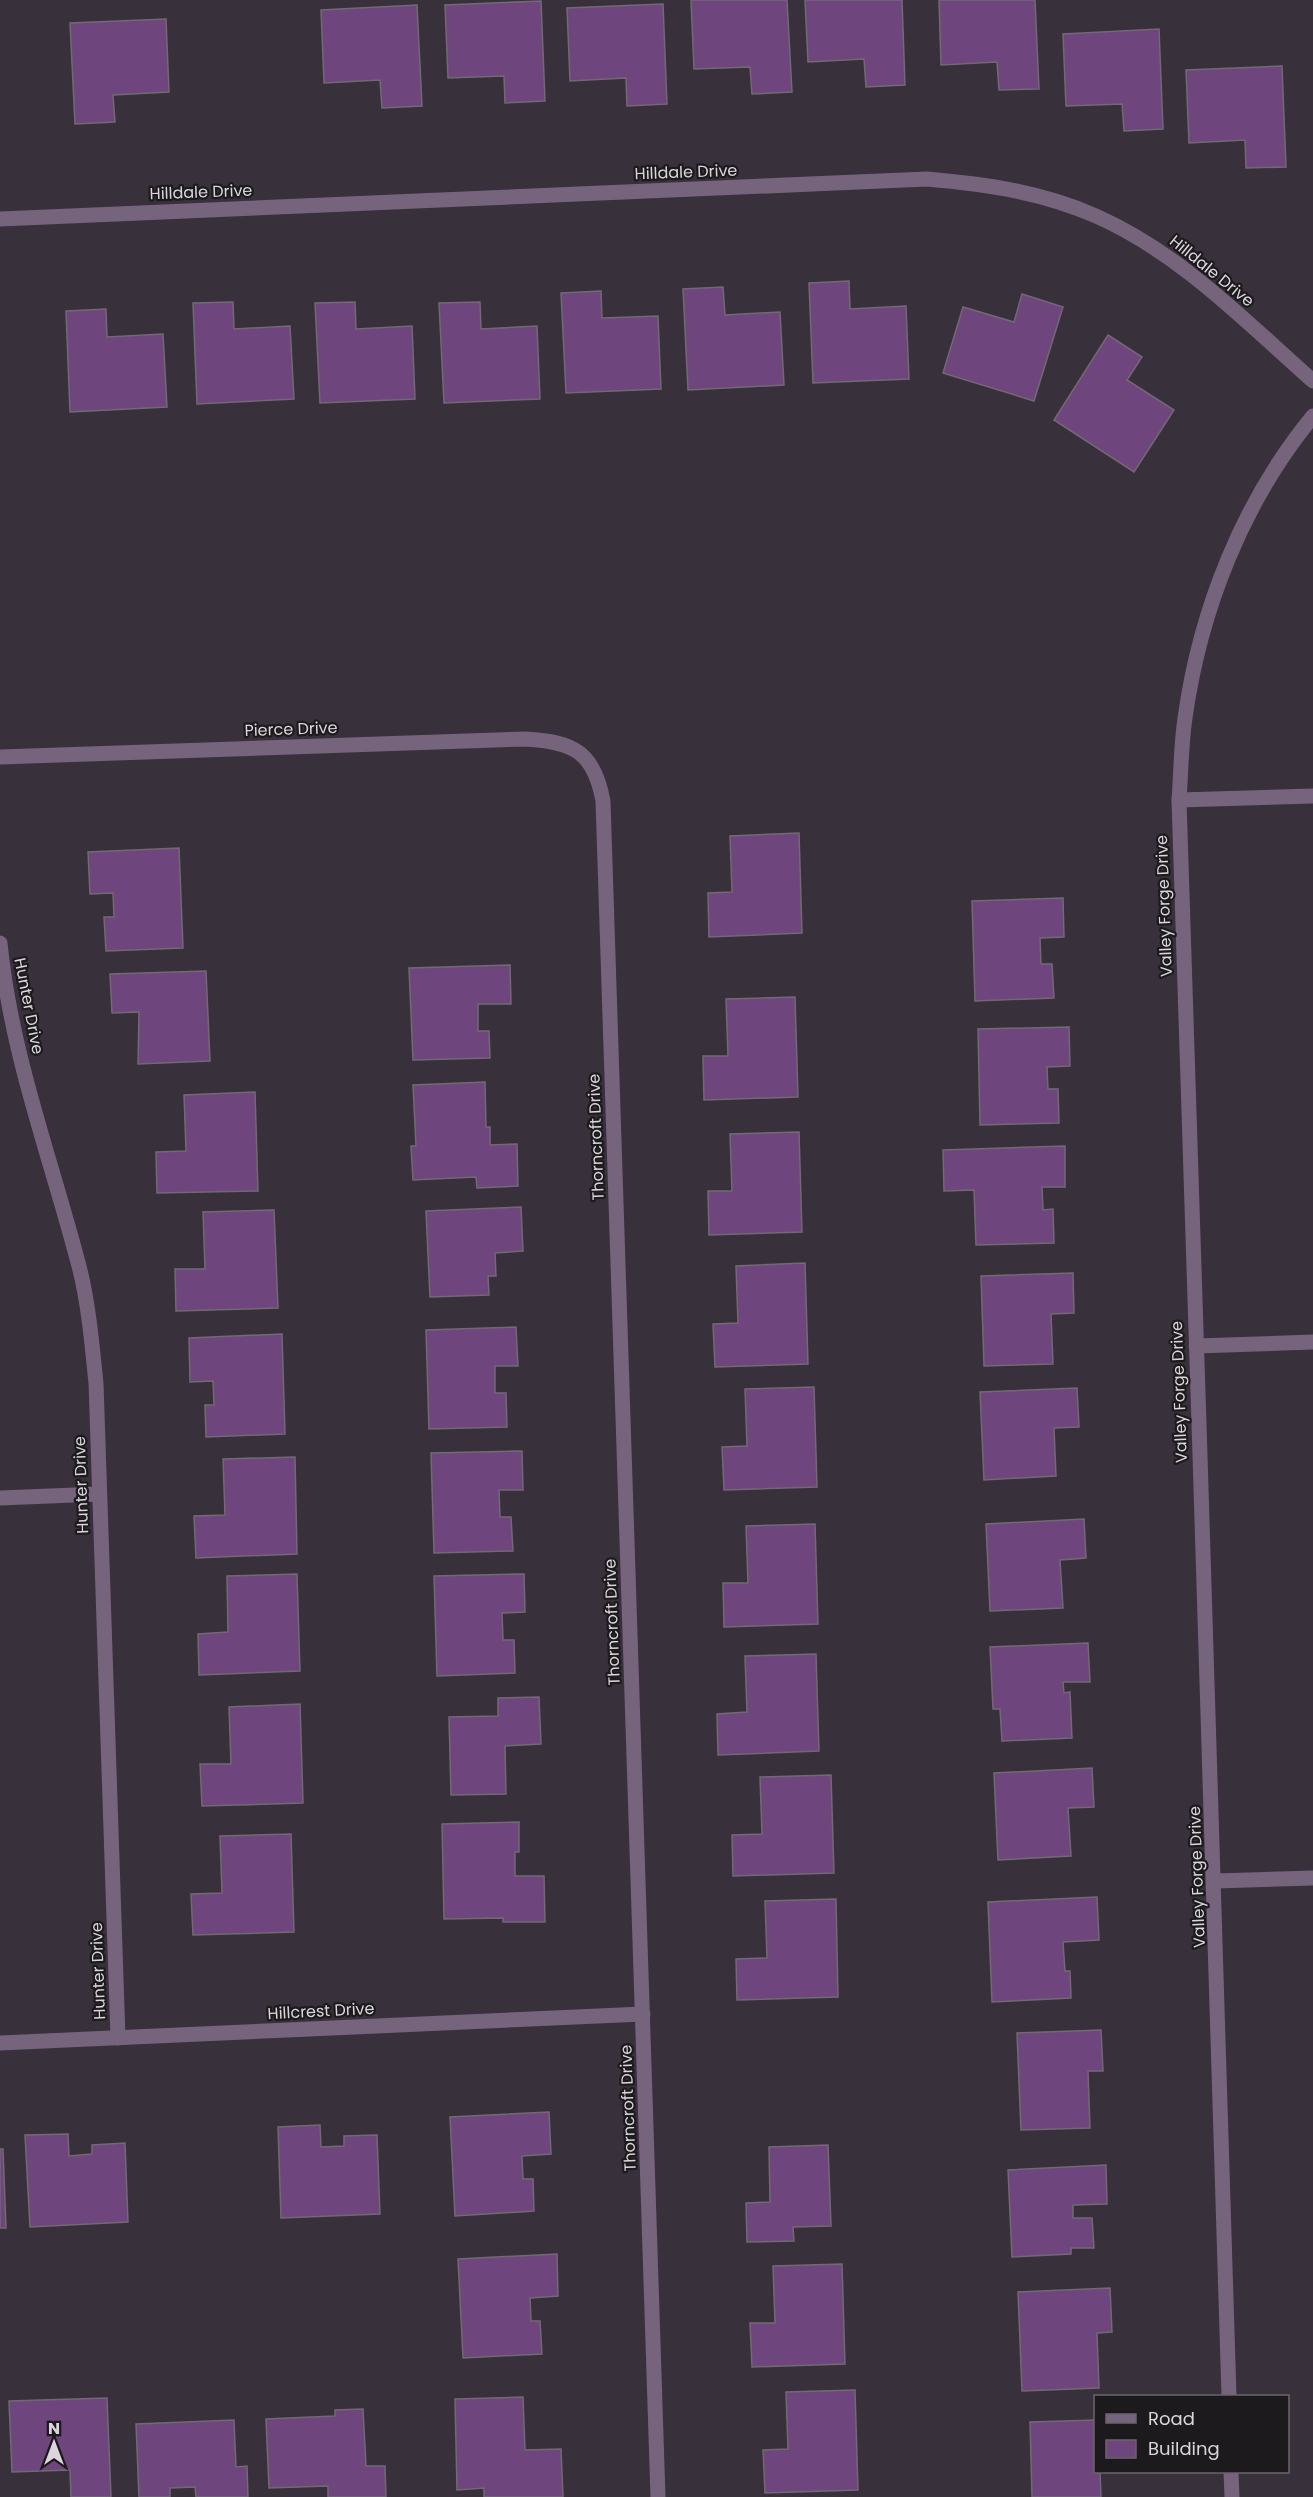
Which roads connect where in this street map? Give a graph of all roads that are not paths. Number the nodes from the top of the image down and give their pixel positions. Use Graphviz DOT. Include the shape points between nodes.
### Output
graph roads {
  1 [pos="0,219"];
  2 [pos="1313,381"];
  3 [pos="1313,416"];
  4 [pos="581,752"];
  5 [pos="0,757"];
  6 [pos="1313,795"];
  7 [pos="1179,800"];
  8 [pos="0,943"];
  9 [pos="1313,1342"];
  10 [pos="1196,1346"];
  11 [pos="99,1494"];
  12 [pos="0,1498"];
  13 [pos="1313,1878"];
  14 [pos="1216,1881"];
  15 [pos="643,2014"];
  16 [pos="118,2038"];
  17 [pos="0,2043"];
  18 [pos="1229,2395"];
  19 [pos="1231,2473"];
  20 [pos="658,2497"];
  21 [pos="1232,2497"];
  1 -- 2 [label="street, Hilldale Drive" via="927,179 986,184 1095,215 1146,242 1195,277"];
  3 -- 7 [label="street, Valley Forge Drive" via="1258,496 1209,609 1184,719"];
  4 -- 5 [label="street, Pierce Drive" via="554,741 526,739"];
  4 -- 15 [label="street, Thorncroft Drive" via="598,778 603,801"];
  6 -- 7 [label="street"];
  7 -- 10 [label="street, Valley Forge Drive"];
  8 -- 11 [label="street, Hunter Drive" via="14,1035 80,1272 89,1320 96,1383"];
  9 -- 10 [label="street"];
  10 -- 14 [label="street, Valley Forge Drive"];
  11 -- 12 [label="street"];
  11 -- 16 [label="street, Hunter Drive"];
  13 -- 14 [label="street"];
  14 -- 18 [label="street, Valley Forge Drive"];
  15 -- 16 [label="street, Hillcrest Drive"];
  15 -- 20 [label="street, Thorncroft Drive"];
  16 -- 17 [label="street, Hillcrest Drive"];
  19 -- 21 [label="street"];
}
